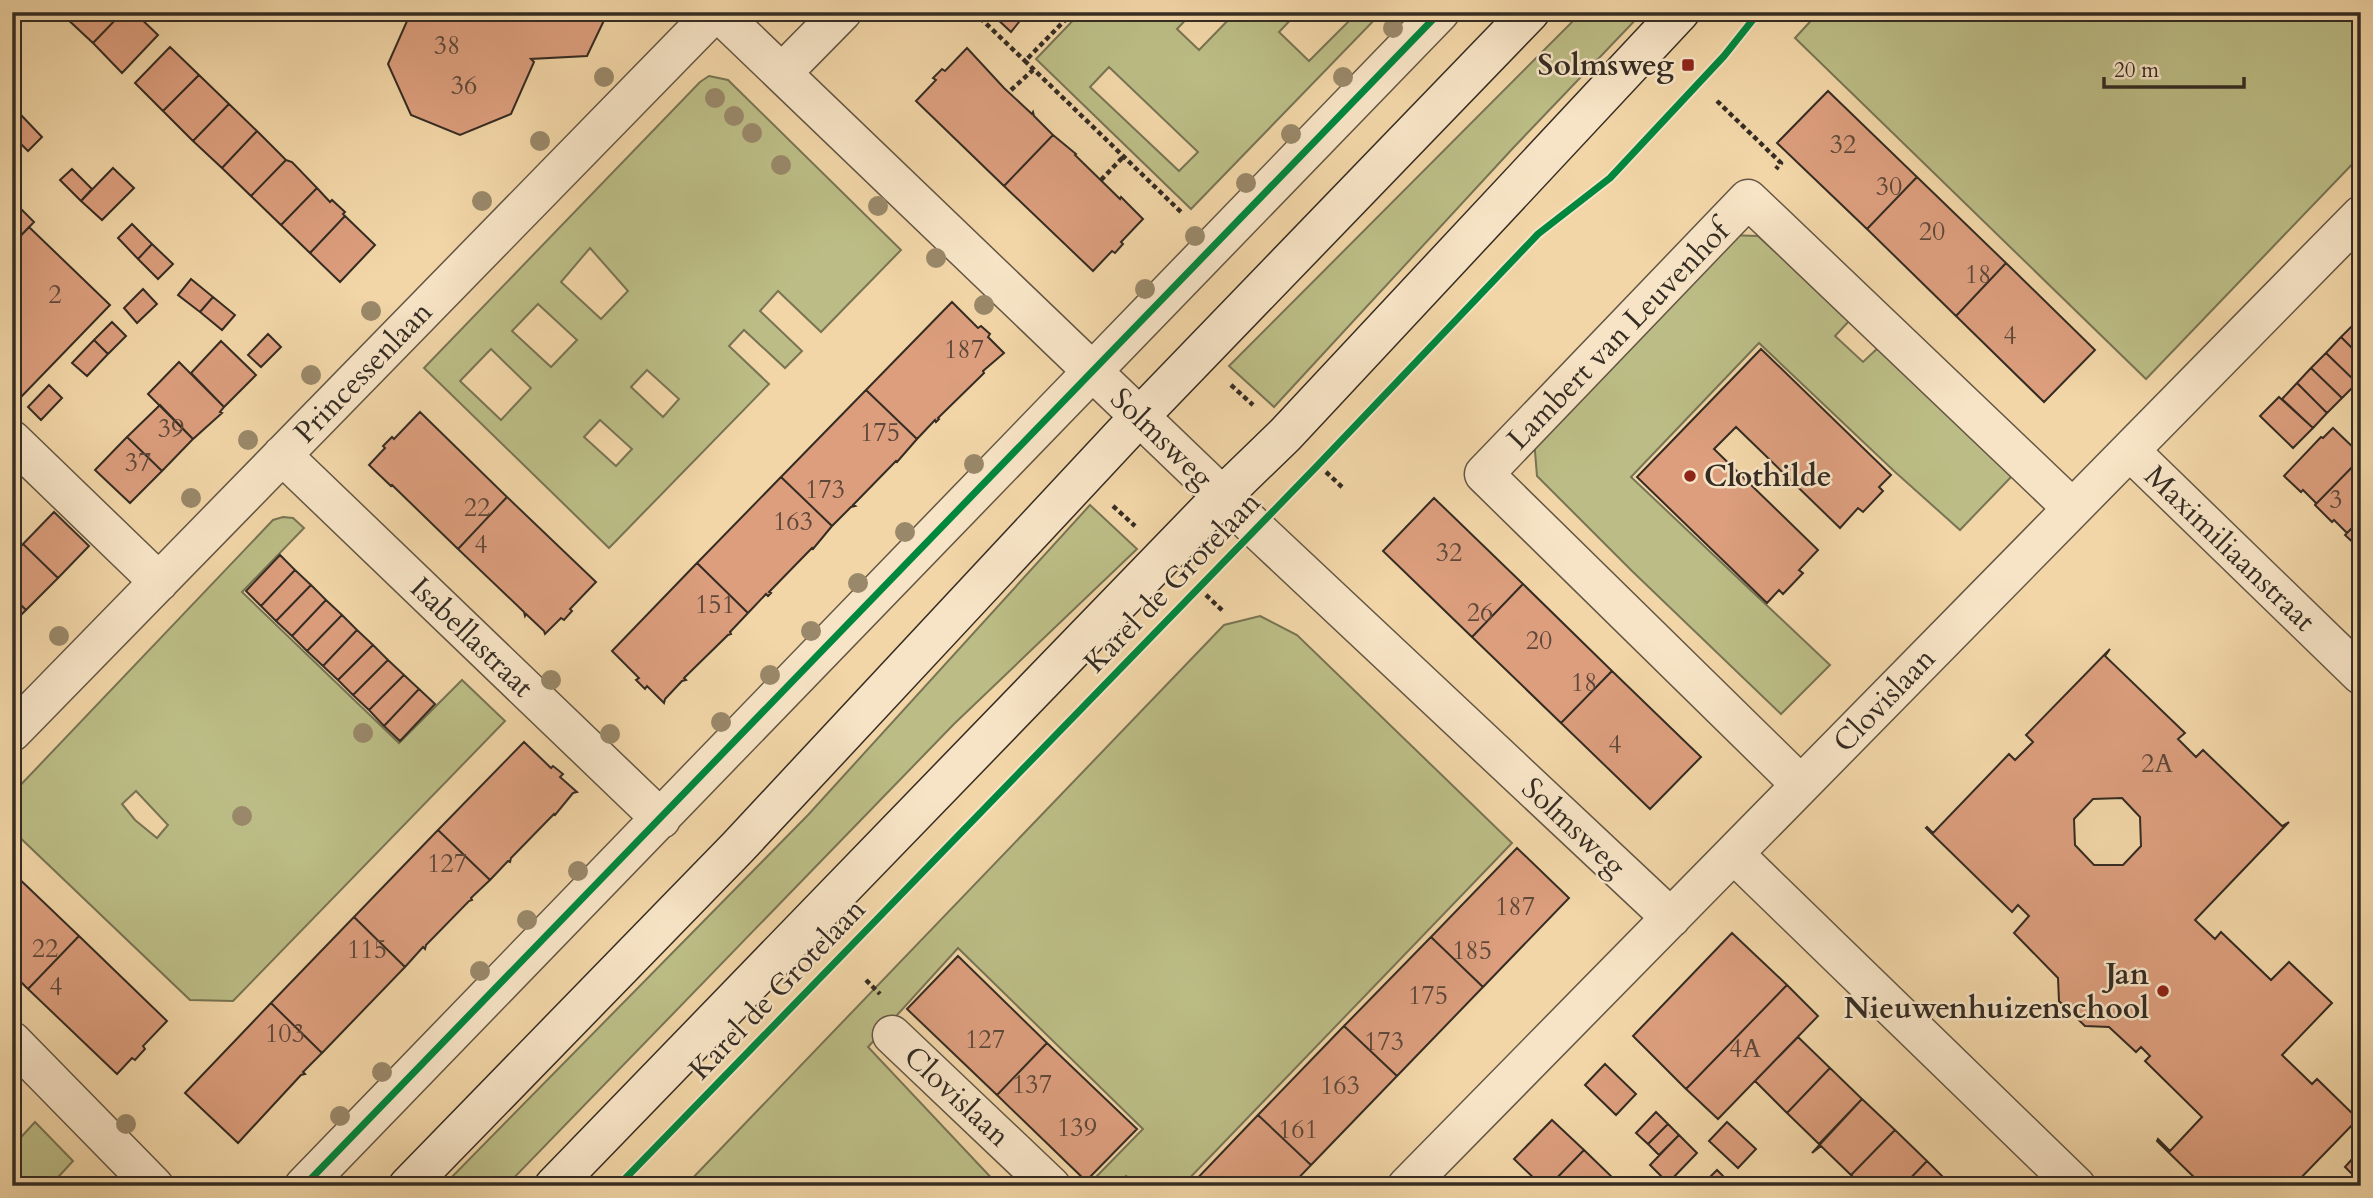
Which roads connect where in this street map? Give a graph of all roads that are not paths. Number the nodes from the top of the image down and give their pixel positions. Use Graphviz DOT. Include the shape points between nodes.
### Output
graph roads {
  1 [pos="716,12"];
  2 [pos="842,12"];
  3 [pos="1440,12"];
  4 [pos="1530,12"];
  5 [pos="1680,12"];
  6 [pos="782,73"];
  7 [pos="2361,215"];
  8 [pos="1092,370"];
  9 [pos="1139,416"];
  10 [pos="12,440"];
  11 [pos="2130,451"];
  12 [pos="282,455"];
  13 [pos="1222,496"];
  14 [pos="2073,508"];
  15 [pos="159,582"];
  16 [pos="2361,675"];
  17 [pos="12,732"];
  18 [pos="1801,785"];
  19 [pos="661,819"];
  20 [pos="1734,854"];
  21 [pos="1671,918"];
  22 [pos="892,1035"];
  23 [pos="12,1041"];
  24 [pos="1419,1182"];
  25 [pos="154,1186"];
  26 [pos="304,1186"];
  27 [pos="408,1186"];
  28 [pos="554,1186"];
  29 [pos="1051,1186"];
  30 [pos="2076,1186"];
  1 -- 6 [label="street, Solmsweg"];
  1 -- 12 [label="street, Princessenlaan"];
  2 -- 6 [label="street"];
  3 -- 8 [label="street"];
  4 -- 9 [label="street"];
  5 -- 13 [label="street, Karel de Grotelaan" via="1285,435"];
  6 -- 8 [label="street, Solmsweg"];
  7 -- 11 [label="street, Clovislaan"];
  8 -- 9 [label="street, Solmsweg"];
  8 -- 19 [label="street"];
  9 -- 13 [label="street, Solmsweg"];
  9 -- 27 [label="street" via="738,847"];
  10 -- 15 [label="street"];
  11 -- 14 [label="street, Clovislaan"];
  11 -- 16 [label="street, Maximiliaanstraat"];
  12 -- 15 [label="street, Princessenlaan"];
  12 -- 19 [label="street, Isabellastraat"];
  13 -- 21 [label="street, Solmsweg"];
  13 -- 28 [label="street, Karel de Grotelaan"];
  14 -- 18 [label="street, Clovislaan"];
  14 -- 18 [label="street, Lambert van Leuvenhof" via="1748,199 1484,474"];
  15 -- 17 [label="street, Princessenlaan"];
  18 -- 20 [label="street, Clovislaan"];
  19 -- 26 [label="street"];
  20 -- 21 [label="street, Clovislaan"];
  20 -- 30 [label="street"];
  21 -- 24 [label="street, Clovislaan"];
  22 -- 29 [label="street, Clovislaan"];
  23 -- 25 [label="street"];
}
